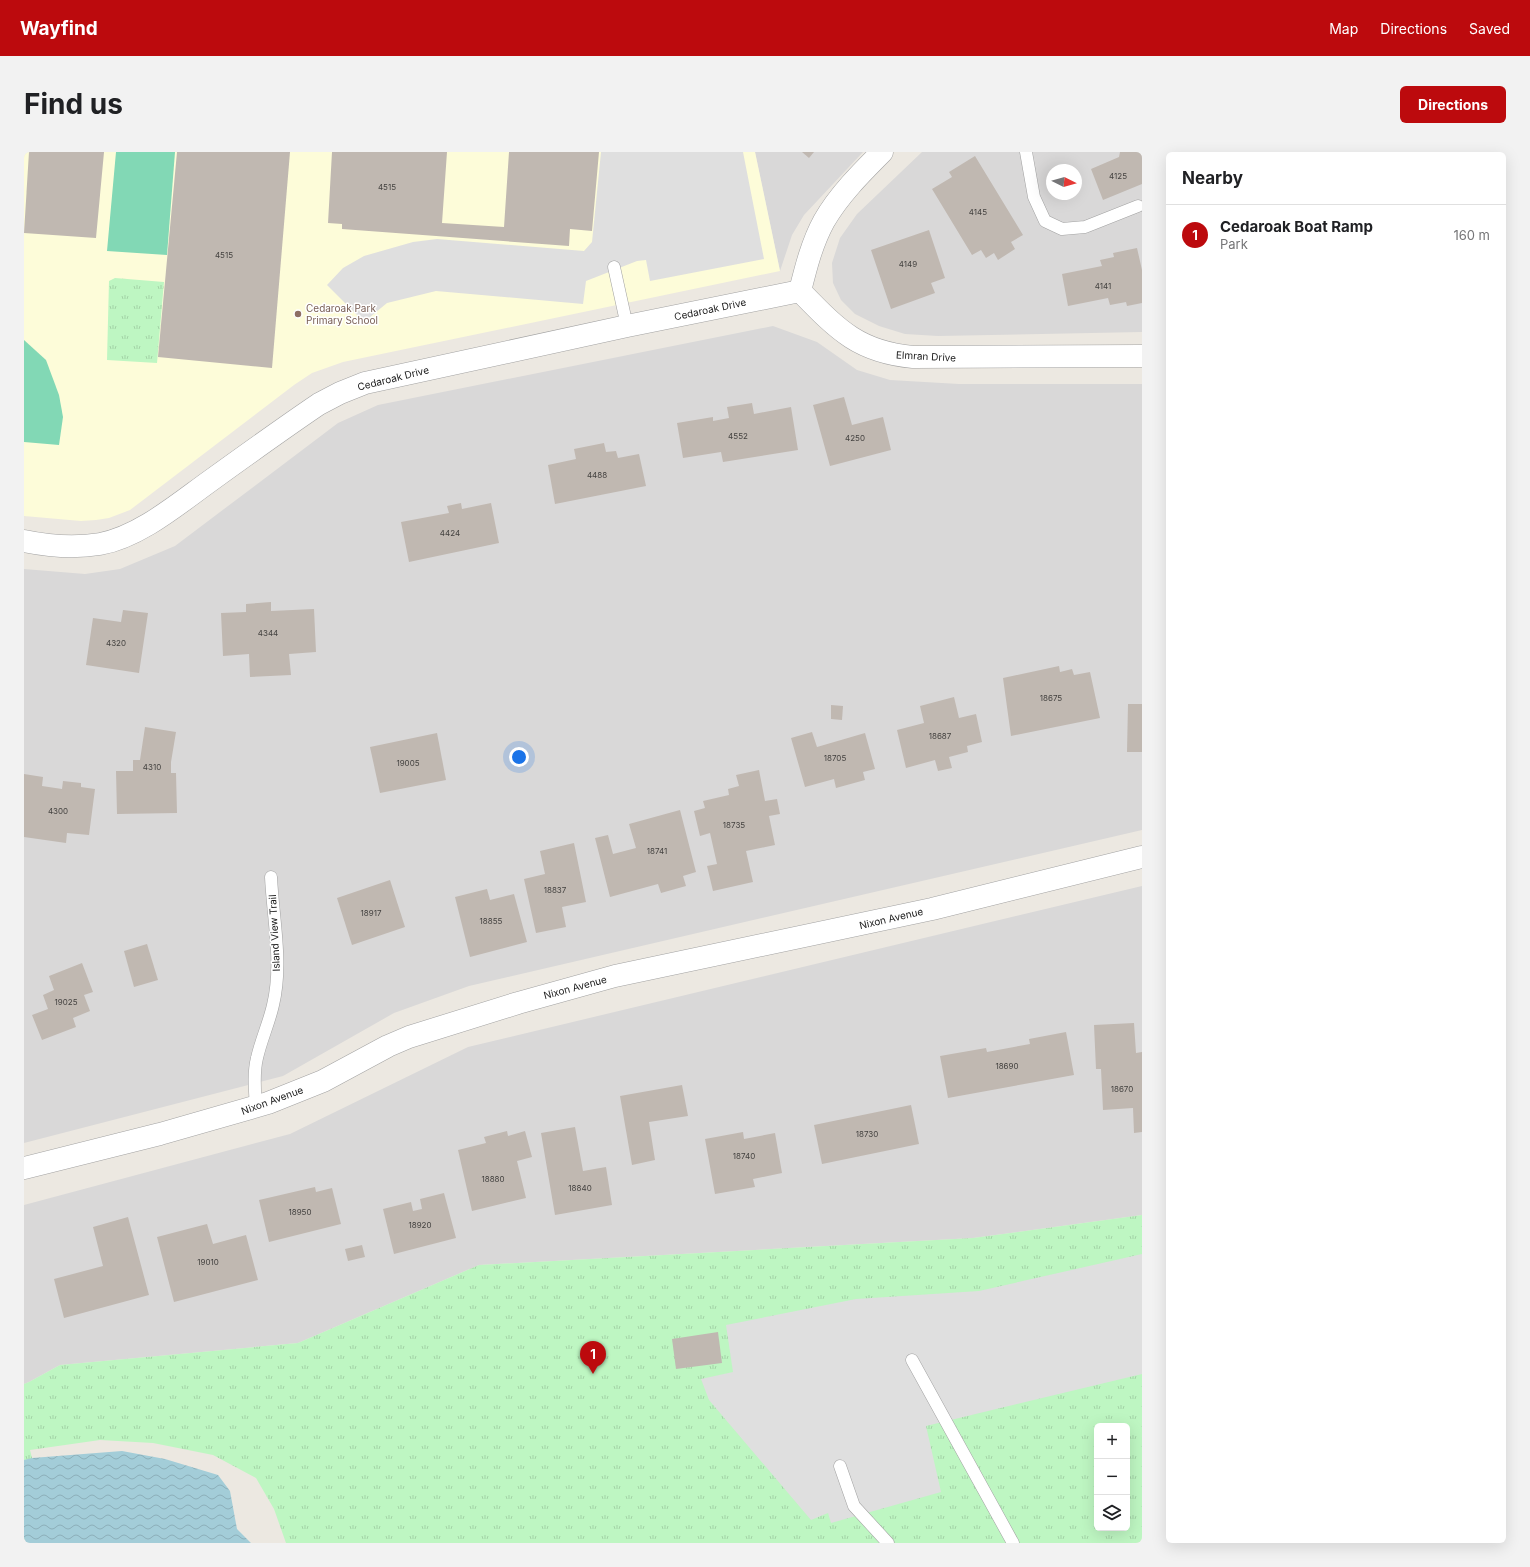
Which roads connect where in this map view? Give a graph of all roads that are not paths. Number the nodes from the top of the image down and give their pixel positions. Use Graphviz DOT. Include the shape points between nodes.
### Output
graph roads {
  1 [pos="882,152"];
  2 [pos="1026,152"];
  3 [pos="1138,206"];
  4 [pos="614,267"];
  5 [pos="800,291"];
  6 [pos="627,326"];
  7 [pos="1142,356"];
  8 [pos="24,541"];
  9 [pos="1142,857"];
  10 [pos="271,877"];
  11 [pos="256,1107"];
  12 [pos="24,1168"];
  13 [pos="912,1360"];
  14 [pos="840,1466"];
  15 [pos="888,1543"];
  16 [pos="1013,1543"];
  1 -- 5 [label="street" via="847,188 824,222 806,267"];
  2 -- 3 [label="lane" via="1034,197 1044,221 1062,229 1085,227"];
  4 -- 6 [label="lane"];
  5 -- 6 [label="street, Cedaroak Drive"];
  5 -- 7 [label="street, Elmran Drive" via="840,331 870,347 893,354 931,358"];
  6 -- 8 [label="street, Cedaroak Drive" via="365,383 319,404 175,507 123,536 100,544 81,545 38,544"];
  9 -- 11 [label="street, Nixon Avenue" via="939,907 676,962 565,989 409,1037 323,1081"];
  10 -- 11 [label="lane, Island View Trail" via="276,933 276,978 273,1005 256,1060"];
  11 -- 12 [label="street, Nixon Avenue"];
  13 -- 16 [label="lane"];
  14 -- 15 [label="lane" via="854,1506"];
}
